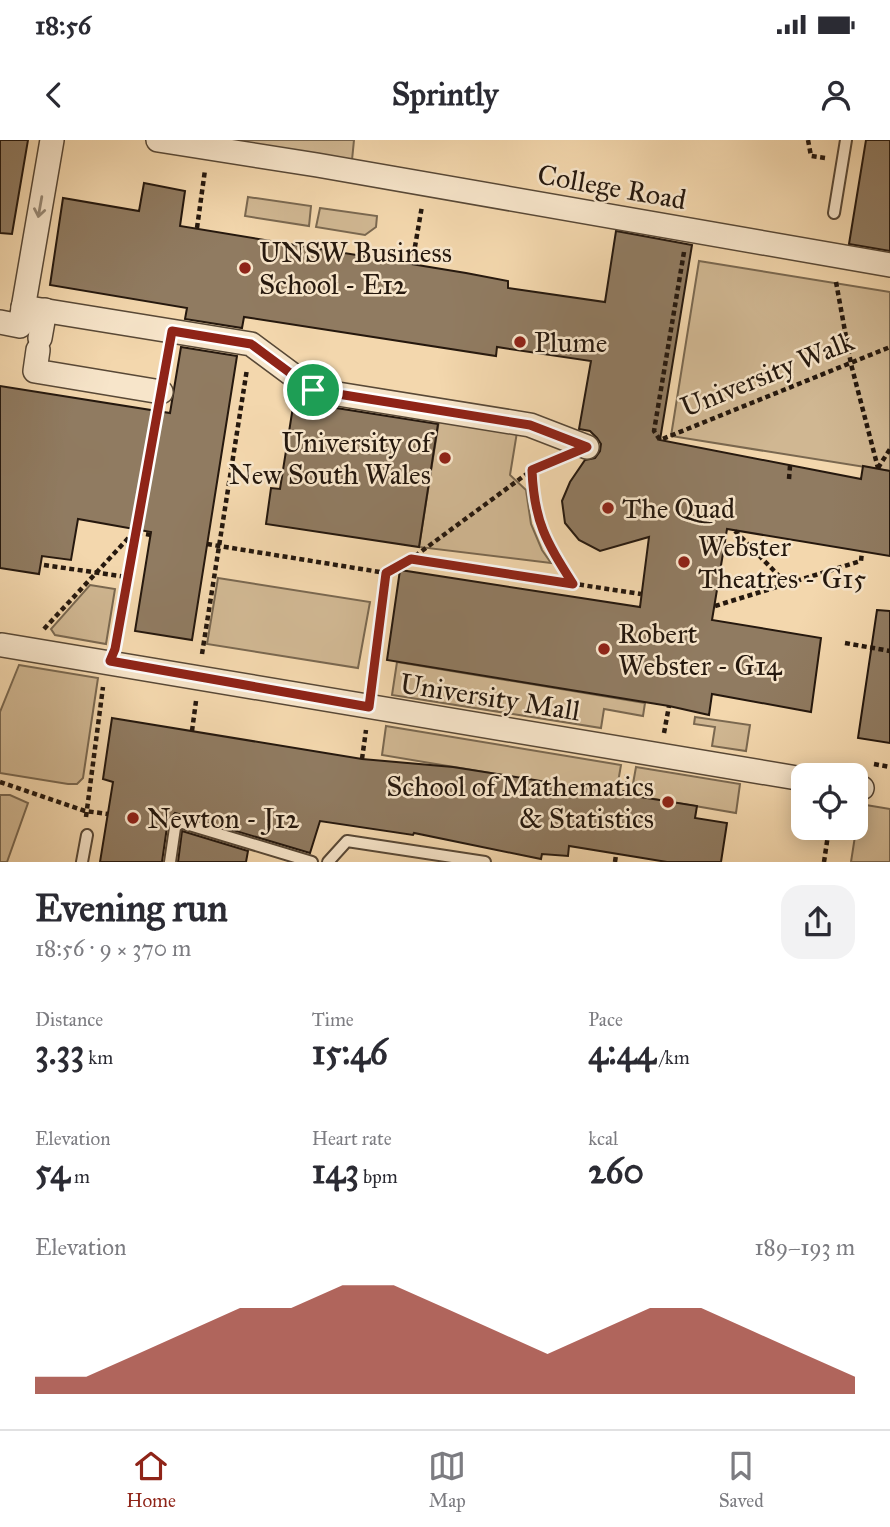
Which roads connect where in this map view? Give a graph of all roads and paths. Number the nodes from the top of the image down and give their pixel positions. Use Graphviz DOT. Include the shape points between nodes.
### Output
graph roads {
  1 [pos="52,140"];
  2 [pos="158,140"];
  3 [pos="808,140"];
  4 [pos="846,140"];
  5 [pos="208,148"];
  6 [pos="842,161"];
  7 [pos="426,185"];
  8 [pos="834,213"];
  9 [pos="197,228"];
  10 [pos="687,230"];
  11 [pos="827,255"];
  12 [pos="412,264"];
  13 [pos="890,265"];
  14 [pos="22,316"];
  15 [pos="251,344"];
  16 [pos="890,348"];
  17 [pos="851,364"];
  18 [pos="160,392"];
  19 [pos="587,447"];
  20 [pos="890,449"];
  21 [pos="790,466"];
  22 [pos="532,470"];
  23 [pos="789,480"];
  24 [pos="735,531"];
  25 [pos="134,532"];
  26 [pos="150,535"];
  27 [pos="207,544"];
  28 [pos="219,546"];
  29 [pos="862,552"];
  30 [pos="411,559"];
  31 [pos="44,565"];
  32 [pos="96,572"];
  33 [pos="386,573"];
  34 [pos="127,577"];
  35 [pos="787,583"];
  36 [pos="573,584"];
  37 [pos="641,594"];
  38 [pos="715,606"];
  39 [pos="845,643"];
  40 [pos="2,645"];
  41 [pos="29,649"];
  42 [pos="890,650"];
  43 [pos="110,661"];
  44 [pos="199,676"];
  45 [pos="369,707"];
  46 [pos="628,767"];
  47 [pos="791,777"];
  48 [pos="0,782"];
  49 [pos="624,795"];
  50 [pos="85,811"];
  51 [pos="108,814"];
  52 [pos="87,835"];
  53 [pos="827,840"];
  54 [pos="616,855"];
  55 [pos="415,858"];
  56 [pos="82,862"];
  57 [pos="170,862"];
  58 [pos="312,862"];
  59 [pos="328,862"];
  60 [pos="485,862"];
  61 [pos="615,862"];
  62 [pos="824,862"];
  1 -- 14 [label="street, one-way"];
  2 -- 5 [label="street, College Road"];
  3 -- 6 [label="path" via="811,156"];
  4 -- 6 [label="lane"];
  5 -- 7 [label="street, College Road"];
  5 -- 9 [label="path"];
  6 -- 8 [label="lane"];
  7 -- 10 [label="street, College Road"];
  7 -- 12 [label="path"];
  10 -- 11 [label="street, College Road"];
  10 -- 17 [label="path, University Walk" via="654,431 660,440"];
  11 -- 13 [label="street, College Road"];
  11 -- 17 [label="path"];
  14 -- 15 [label="street"];
  14 -- 18 [label="street" via="39,344 35,371"];
  15 -- 19 [label="street" via="313,390 530,425"];
  15 -- 28 [label="path"];
  16 -- 17 [label="path, University Walk"];
  17 -- 20 [label="path" via="878,468"];
  18 -- 25 [label="path"];
  19 -- 22 [label="path"];
  21 -- 23 [label="path"];
  22 -- 30 [label="path"];
  22 -- 36 [label="path" via="533,501 547,542"];
  24 -- 35 [label="path"];
  25 -- 26 [label="path"];
  25 -- 32 [label="path"];
  25 -- 34 [label="path"];
  27 -- 28 [label="path"];
  28 -- 33 [label="path"];
  28 -- 44 [label="path"];
  29 -- 35 [label="path" via="860,561"];
  30 -- 33 [label="path"];
  30 -- 36 [label="path"];
  31 -- 32 [label="path"];
  32 -- 34 [label="path"];
  32 -- 41 [label="path"];
  33 -- 45 [label="path"];
  34 -- 43 [label="path"];
  35 -- 38 [label="path"];
  36 -- 37 [label="path"];
  39 -- 42 [label="path"];
  40 -- 41 [label="street, University Mall"];
  41 -- 43 [label="street, University Mall"];
  43 -- 44 [label="street, University Mall"];
  43 -- 50 [label="path"];
  44 -- 45 [label="street, University Mall"];
  45 -- 47 [label="street, University Mall"];
  46 -- 49 [label="path"];
  48 -- 50 [label="path"];
  50 -- 51 [label="path"];
  50 -- 52 [label="path"];
  52 -- 56 [label="lane"];
  53 -- 62 [label="path"];
  54 -- 61 [label="path"];
  55 -- 59 [label="lane" via="347,841"];
  55 -- 60 [label="lane"];
  57 -- 58 [label="lane" via="176,821"];
}
